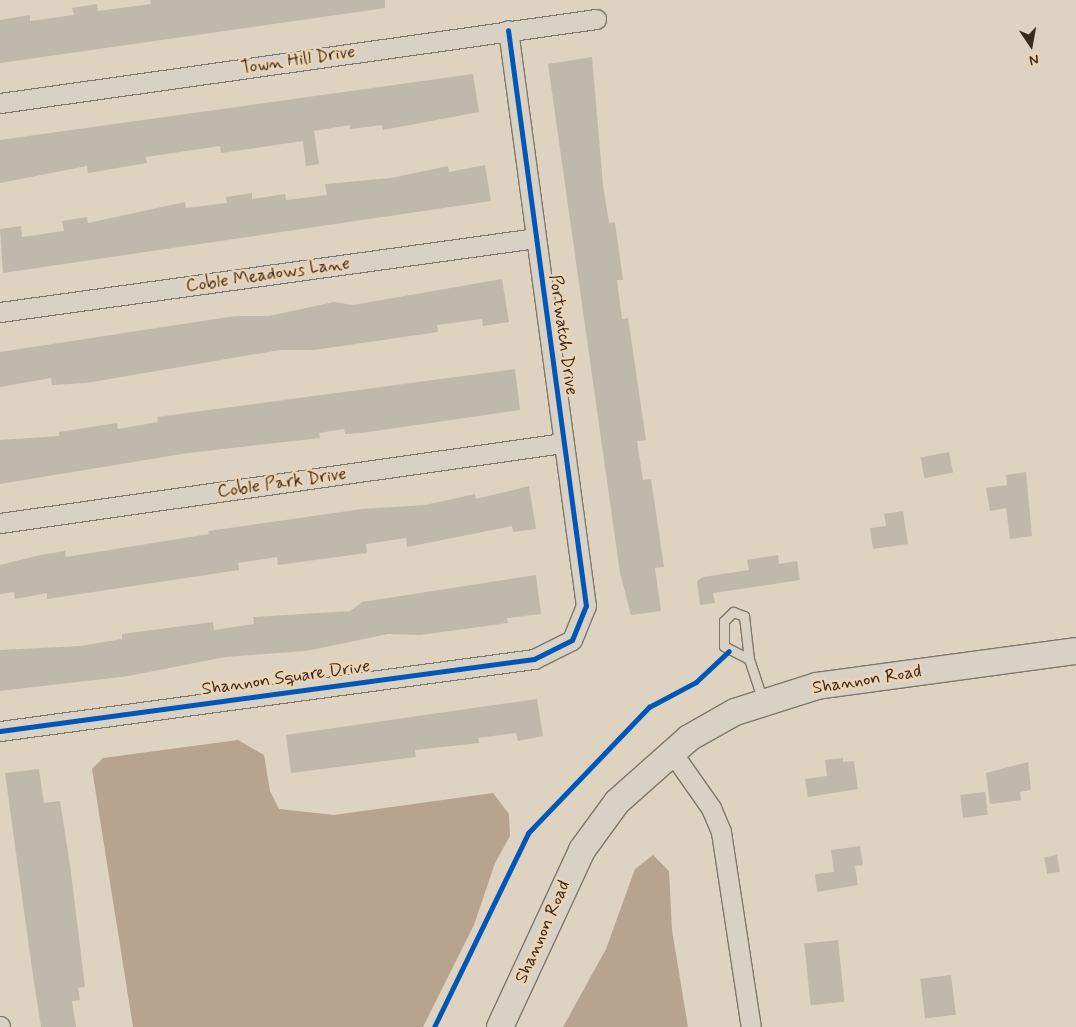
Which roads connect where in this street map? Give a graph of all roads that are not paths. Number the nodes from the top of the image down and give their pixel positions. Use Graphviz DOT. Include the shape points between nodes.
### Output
graph roads {
  1 [pos="596,19"];
  2 [pos="508,30"];
  3 [pos="0,103"];
  4 [pos="536,238"];
  5 [pos="0,312"];
  6 [pos="564,443"];
  7 [pos="0,523"];
  8 [pos="572,640"];
  9 [pos="1076,651"];
  10 [pos="748,659"];
  11 [pos="763,701"];
  12 [pos="0,731"];
  13 [pos="671,751"];
  14 [pos="500,1027"];
  15 [pos="751,1027"];
  1 -- 2 [label="street, Town Hill Drive"];
  2 -- 3 [label="street, Town Hill Drive"];
  2 -- 4 [label="street, Portwatch Drive"];
  4 -- 5 [label="street, Coble Meadows Lane"];
  4 -- 6 [label="street, Portwatch Drive"];
  6 -- 7 [label="street, Coble Park Drive"];
  6 -- 8 [label="street, Portwatch Drive" via="586,606"];
  8 -- 12 [label="street, Shannon Square Drive" via="534,658"];
  9 -- 11 [label="street, Shannon Road" via="847,681"];
  10 -- 10 [label="lane" via="744,616 732,612 724,621 724,646"];
  10 -- 11 [label="lane"];
  11 -- 13 [label="street, Shannon Road" via="708,725"];
  13 -- 14 [label="street, Shannon Road" via="617,802 582,850"];
  13 -- 15 [label="street" via="712,808 721,832"];
}
